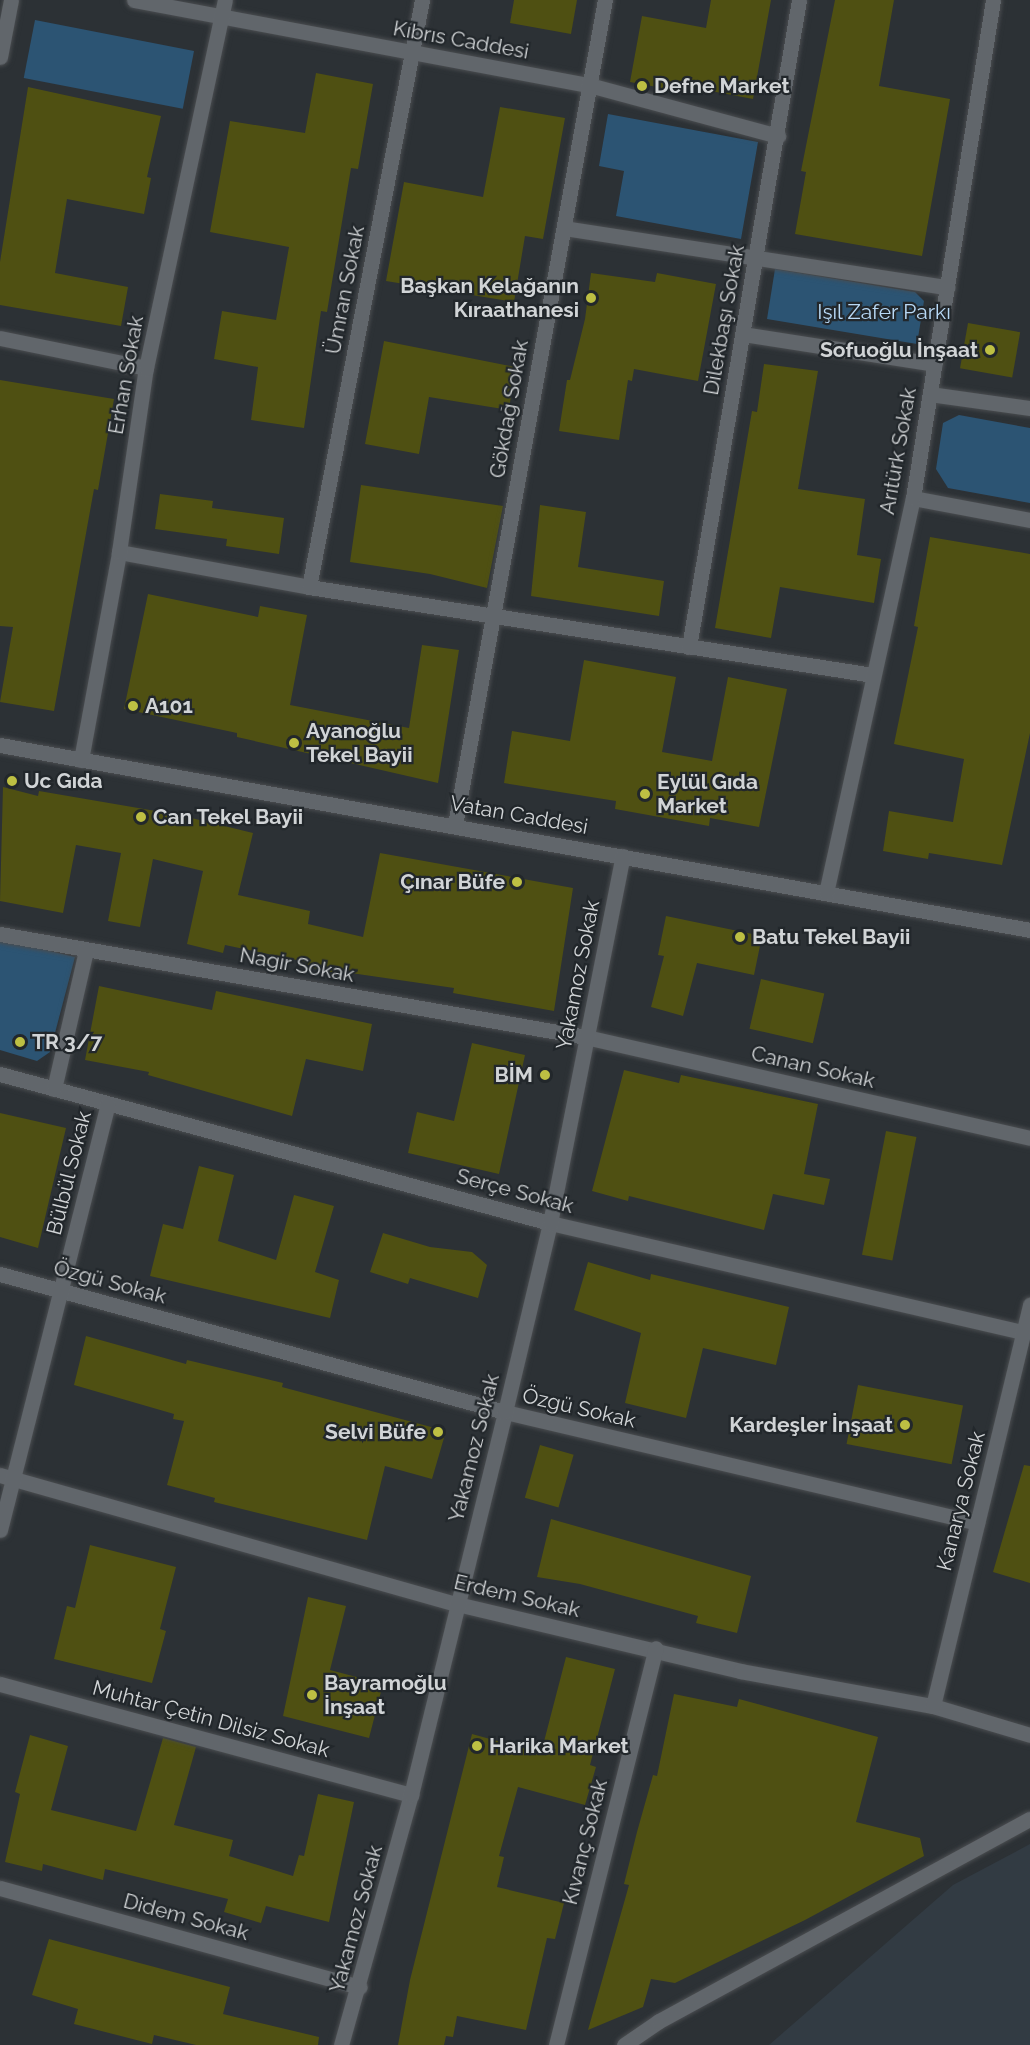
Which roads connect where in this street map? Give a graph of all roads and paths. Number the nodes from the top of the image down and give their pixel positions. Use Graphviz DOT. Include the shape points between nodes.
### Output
graph roads {
  1 [pos="11,0"];
  2 [pos="134,0"];
  3 [pos="225,0"];
  4 [pos="422,0"];
  5 [pos="605,0"];
  6 [pos="799,0"];
  7 [pos="992,6"];
  8 [pos="222,17"];
  9 [pos="413,53"];
  10 [pos="0,57"];
  11 [pos="589,85"];
  12 [pos="778,136"];
  13 [pos="564,228"];
  14 [pos="756,258"];
  15 [pos="947,287"];
  16 [pos="743,334"];
  17 [pos="0,338"];
  18 [pos="934,364"];
  19 [pos="146,368"];
  20 [pos="930,394"];
  21 [pos="1030,408"];
  22 [pos="913,498"];
  23 [pos="1030,520"];
  24 [pos="118,552"];
  25 [pos="309,587"];
  26 [pos="493,615"];
  27 [pos="689,647"];
  28 [pos="873,675"];
  29 [pos="0,745"];
  30 [pos="81,760"];
  31 [pos="455,825"];
  32 [pos="623,856"];
  33 [pos="826,893"];
  34 [pos="1030,928"];
  35 [pos="0,934"];
  36 [pos="86,950"];
  37 [pos="586,1037"];
  38 [pos="0,1074"];
  39 [pos="54,1089"];
  40 [pos="108,1104"];
  41 [pos="1030,1138"];
  42 [pos="550,1223"];
  43 [pos="0,1274"];
  44 [pos="61,1290"];
  45 [pos="1030,1305"];
  46 [pos="1024,1332"];
  47 [pos="505,1412"];
  48 [pos="7,1477"];
  49 [pos="977,1523"];
  50 [pos="0,1530"];
  51 [pos="457,1604"];
  52 [pos="656,1648"];
  53 [pos="0,1684"];
  54 [pos="933,1706"];
  55 [pos="1030,1735"];
  56 [pos="411,1795"];
  57 [pos="1030,1818"];
  58 [pos="0,1888"];
  59 [pos="360,1987"];
  60 [pos="341,2045"];
  61 [pos="556,2045"];
  62 [pos="624,2045"];
  1 -- 10 [label="street"];
  2 -- 8 [label="street, Kıbrıs Caddesi"];
  3 -- 8 [label="street, Erhan Sokak"];
  4 -- 9 [label="street, Ümran Sokak"];
  5 -- 11 [label="street, Gökdağ Sokak"];
  6 -- 12 [label="street, Dilekbaşı Sokak"];
  7 -- 15 [label="street, Arıtürk Sokak"];
  8 -- 9 [label="street, Kıbrıs Caddesi"];
  8 -- 19 [label="street, Erhan Sokak"];
  9 -- 11 [label="street, Kıbrıs Caddesi"];
  9 -- 25 [label="street, Ümran Sokak"];
  11 -- 12 [label="street, Kıbrıs Caddesi"];
  11 -- 13 [label="street, Gökdağ Sokak"];
  12 -- 14 [label="street, Dilekbaşı Sokak"];
  13 -- 14 [label="street"];
  13 -- 26 [label="street, Gökdağ Sokak"];
  14 -- 15 [label="street"];
  14 -- 16 [label="street, Dilekbaşı Sokak"];
  15 -- 18 [label="street, Arıtürk Sokak"];
  16 -- 18 [label="street"];
  16 -- 27 [label="street, Dilekbaşı Sokak"];
  17 -- 19 [label="street"];
  18 -- 20 [label="street, Arıtürk Sokak"];
  19 -- 24 [label="street, Erhan Sokak"];
  20 -- 21 [label="street"];
  20 -- 22 [label="street, Arıtürk Sokak"];
  22 -- 23 [label="street"];
  22 -- 28 [label="street, Arıtürk Sokak"];
  24 -- 25 [label="street"];
  24 -- 30 [label="street, Erhan Sokak"];
  25 -- 26 [label="street"];
  26 -- 27 [label="street"];
  26 -- 31 [label="street, Gökdağ Sokak"];
  27 -- 28 [label="street"];
  28 -- 33 [label="street, Arıtürk Sokak"];
  29 -- 30 [label="street, Vatan Caddesi"];
  30 -- 31 [label="street, Vatan Caddesi"];
  31 -- 32 [label="street, Vatan Caddesi"];
  32 -- 33 [label="street, Vatan Caddesi"];
  32 -- 37 [label="street, Yakamoz Sokak"];
  33 -- 34 [label="street, Vatan Caddesi"];
  35 -- 36 [label="street, Nagir Sokak"];
  36 -- 37 [label="street, Nagir Sokak"];
  36 -- 39 [label="street"];
  37 -- 41 [label="street, Canan Sokak"];
  37 -- 42 [label="street, Yakamoz Sokak"];
  38 -- 39 [label="street, Serçe Sokak"];
  39 -- 40 [label="street, Serçe Sokak"];
  40 -- 42 [label="street, Serçe Sokak"];
  40 -- 44 [label="street, Bülbül Sokak"];
  42 -- 46 [label="street, Serçe Sokak"];
  42 -- 47 [label="street, Yakamoz Sokak"];
  43 -- 44 [label="street, Özgü Sokak"];
  44 -- 47 [label="street, Özgü Sokak"];
  44 -- 48 [label="street, Bülbül Sokak"];
  45 -- 46 [label="street, Kanarya Sokak"];
  46 -- 49 [label="street, Kanarya Sokak"];
  47 -- 49 [label="street, Özgü Sokak"];
  47 -- 51 [label="street, Yakamoz Sokak"];
  48 -- 50 [label="street, Bülbül Sokak"];
  48 -- 51 [label="street, Erdem Sokak"];
  49 -- 54 [label="street, Kanarya Sokak"];
  51 -- 52 [label="street, Erdem Sokak"];
  51 -- 56 [label="street, Yakamoz Sokak"];
  52 -- 54 [label="street, Erdem Sokak" via="740,1671"];
  52 -- 61 [label="street, Kıvanç Sokak"];
  53 -- 56 [label="street, Muhtar Çetin Dilsiz Sokak"];
  54 -- 55 [label="street, Erdem Sokak"];
  56 -- 59 [label="street, Yakamoz Sokak"];
  57 -- 62 [label="street" via="659,2021"];
  58 -- 59 [label="street, Didem Sokak"];
  59 -- 60 [label="street, Yakamoz Sokak"];
}
